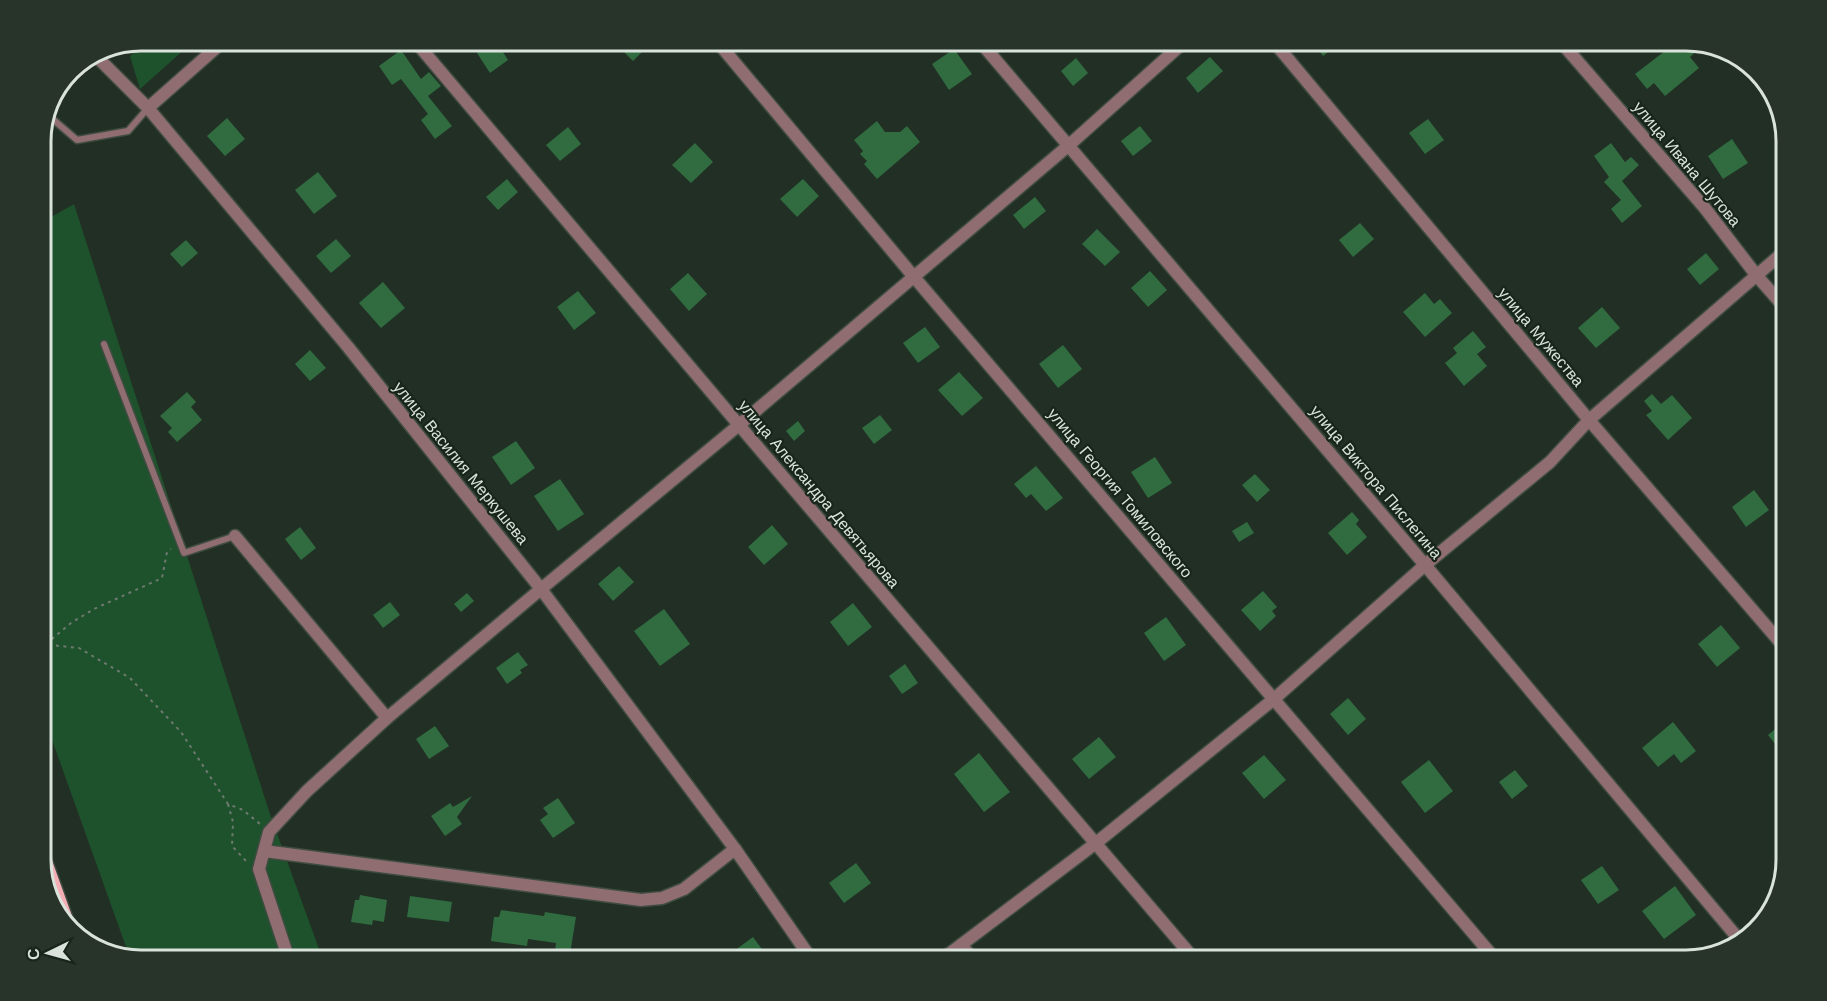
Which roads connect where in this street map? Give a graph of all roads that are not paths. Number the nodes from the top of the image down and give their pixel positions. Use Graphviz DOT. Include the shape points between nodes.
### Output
graph roads {
  1 [pos="212,51"];
  2 [pos="424,51"];
  3 [pos="725,51"];
  4 [pos="988,51"];
  5 [pos="1174,51"];
  6 [pos="1282,51"];
  7 [pos="1569,51"];
  8 [pos="101,61"];
  9 [pos="148,108"];
  10 [pos="54,120"];
  11 [pos="1068,146"];
  12 [pos="1776,259"];
  13 [pos="1757,276"];
  14 [pos="914,277"];
  15 [pos="1776,298"];
  16 [pos="104,344"];
  17 [pos="1589,420"];
  18 [pos="739,425"];
  19 [pos="235,536"];
  20 [pos="1425,565"];
  21 [pos="541,589"];
  22 [pos="1776,637"];
  23 [pos="1274,699"];
  24 [pos="387,718"];
  25 [pos="1096,843"];
  26 [pos="735,849"];
  27 [pos="264,850"];
  28 [pos="1736,935"];
  29 [pos="961,945"];
  30 [pos="286,950"];
  31 [pos="805,950"];
  32 [pos="954,950"];
  33 [pos="965,950"];
  34 [pos="1187,950"];
  35 [pos="1487,950"];
  1 -- 9 [label="street"];
  2 -- 18 [label="street, улица Александра Девятьярова"];
  3 -- 14 [label="street, улица Георгия Томиловского"];
  4 -- 11 [label="street, улица Виктора Пислегина"];
  5 -- 11 [label="street"];
  6 -- 17 [label="street, улица Мужества"];
  7 -- 13 [label="street, улица Ивана Шутова" via="1704,207"];
  8 -- 9 [label="street, улица Василия Меркушева"];
  9 -- 10 [label="lane" via="128,131 77,141"];
  9 -- 21 [label="street, улица Василия Меркушева" via="356,356"];
  11 -- 14 [label="street"];
  11 -- 20 [label="street, улица Виктора Пислегина"];
  12 -- 13 [label="street"];
  13 -- 15 [label="street, улица Ивана Шутова"];
  13 -- 17 [label="street"];
  14 -- 18 [label="street"];
  14 -- 23 [label="street, улица Георгия Томиловского"];
  16 -- 19 [label="lane" via="184,554"];
  17 -- 20 [label="street" via="1550,462"];
  17 -- 22 [label="street, улица Мужества"];
  18 -- 21 [label="street"];
  18 -- 25 [label="street, улица Александра Девятьярова"];
  19 -- 24 [label="street"];
  20 -- 23 [label="street"];
  20 -- 28 [label="street, улица Виктора Пислегина"];
  21 -- 24 [label="street"];
  21 -- 26 [label="street, улица Василия Меркушева"];
  23 -- 25 [label="street"];
  23 -- 35 [label="street, улица Георгия Томиловского"];
  24 -- 27 [label="street" via="307,791 269,832"];
  25 -- 29 [label="street"];
  25 -- 34 [label="street, улица Александра Девятьярова"];
  26 -- 27 [label="street" via="684,889 662,898 641,900"];
  26 -- 31 [label="street, улица Василия Меркушева"];
  27 -- 30 [label="street" via="259,869"];
  29 -- 32 [label="street"];
  29 -- 33 [label="street"];
}
